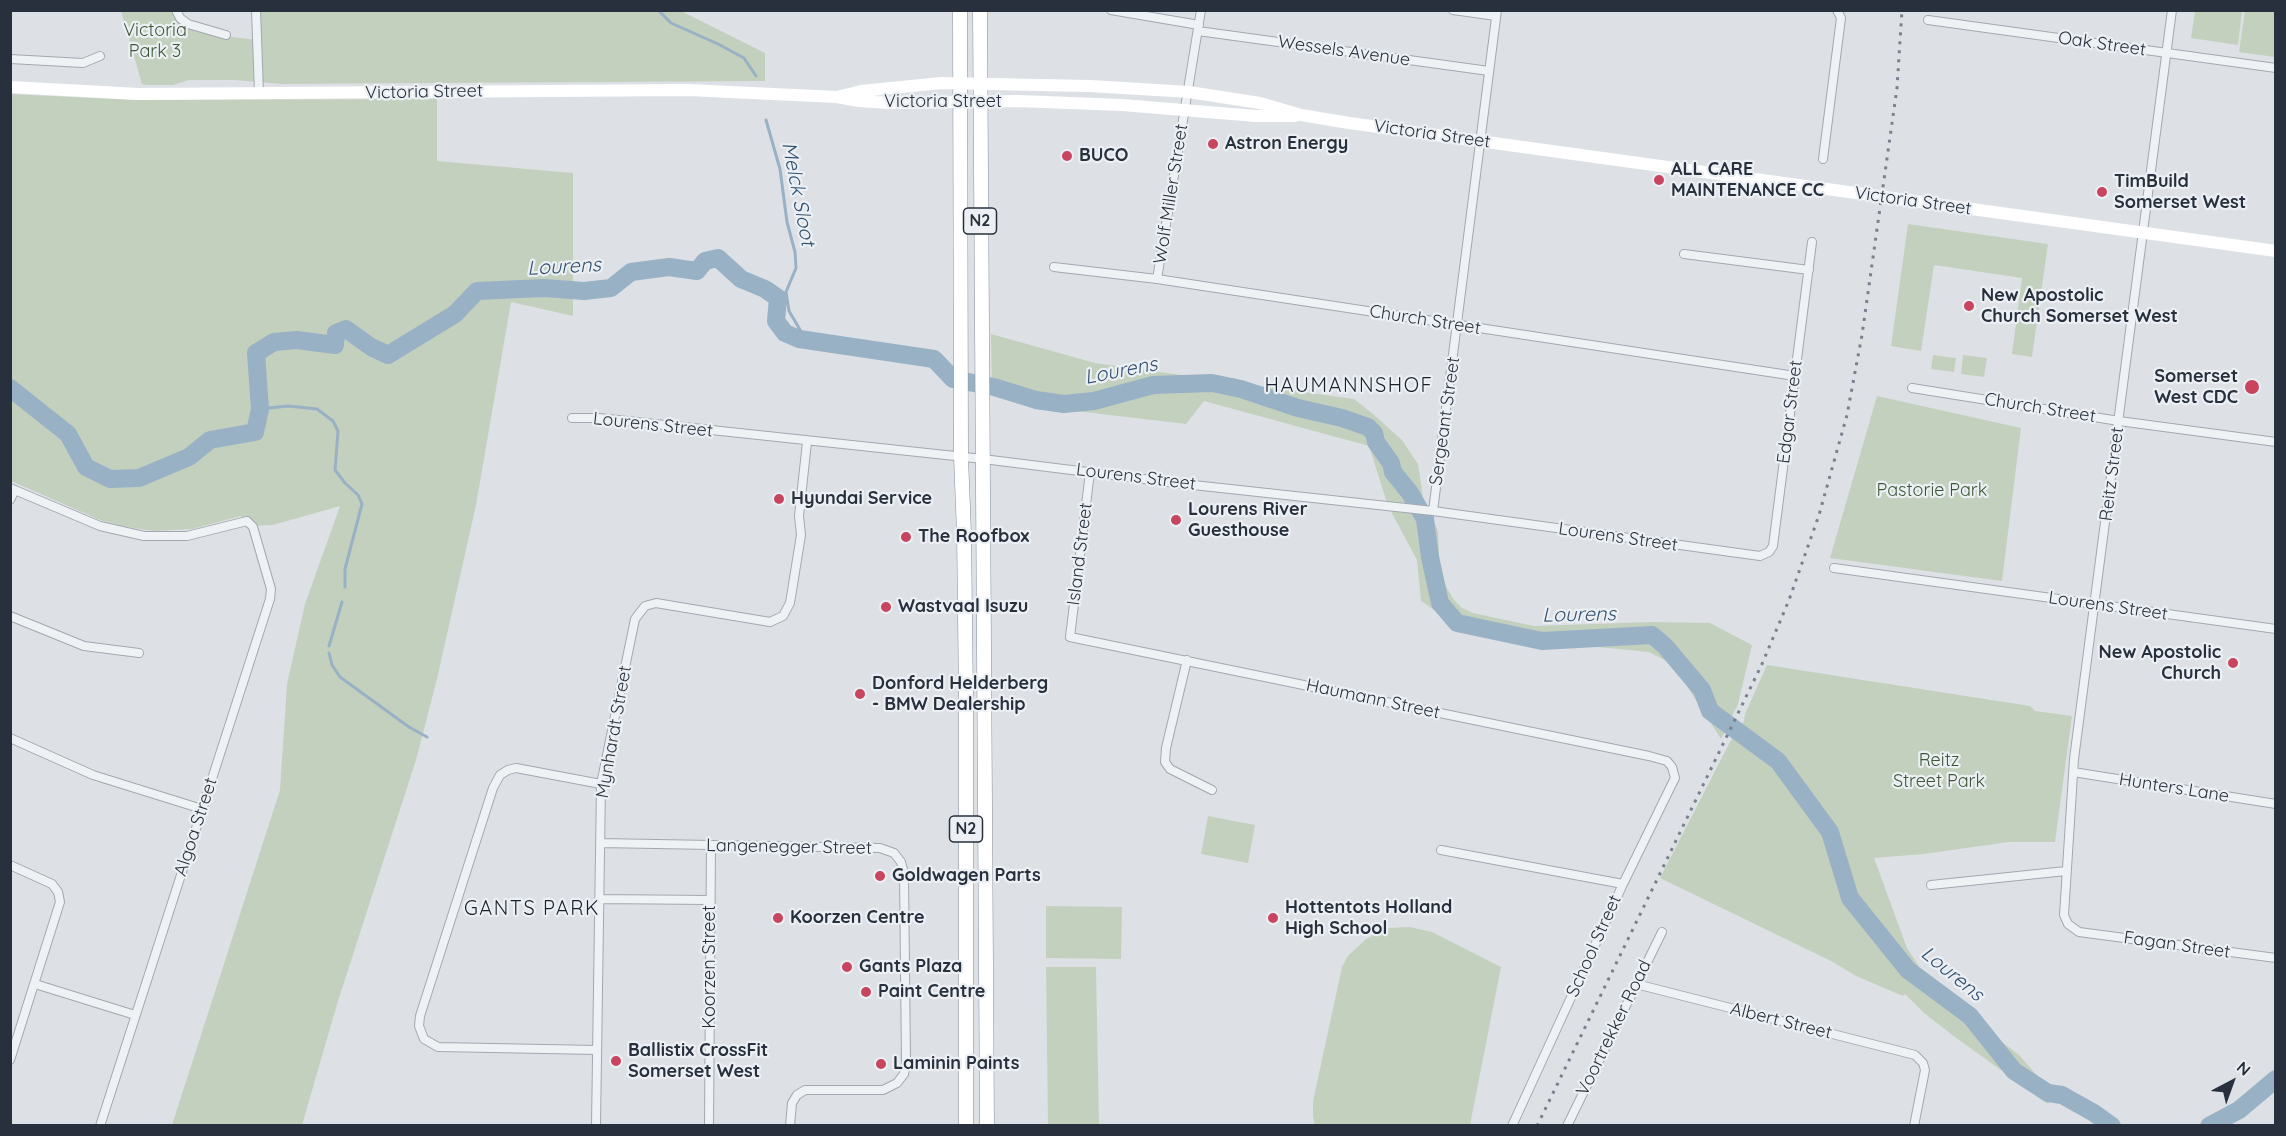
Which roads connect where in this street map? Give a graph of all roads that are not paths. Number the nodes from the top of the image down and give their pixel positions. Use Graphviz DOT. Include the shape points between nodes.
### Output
graph roads {
  1 [pos="176,10"];
  2 [pos="256,10"];
  3 [pos="960,10"];
  4 [pos="980,10"];
  5 [pos="1111,10"];
  6 [pos="1201,10"];
  7 [pos="1453,10"];
  8 [pos="1838,10"];
  9 [pos="2172,10"];
  10 [pos="1496,13"];
  11 [pos="1928,20"];
  12 [pos="1199,28"];
  13 [pos="226,35"];
  14 [pos="2167,53"];
  15 [pos="100,56"];
  16 [pos="10,59"];
  17 [pos="2276,68"];
  18 [pos="1489,71"];
  19 [pos="961,84"];
  20 [pos="980,85"];
  21 [pos="10,87"];
  22 [pos="1189,92"];
  23 [pos="258,93"];
  24 [pos="837,97"];
  25 [pos="962,102"];
  26 [pos="980,102"];
  27 [pos="1185,109"];
  28 [pos="1301,115"];
  29 [pos="1479,141"];
  30 [pos="1823,159"];
  31 [pos="2143,233"];
  32 [pos="1812,242"];
  33 [pos="2276,251"];
  34 [pos="1684,254"];
  35 [pos="1054,267"];
  36 [pos="1809,270"];
  37 [pos="1157,279"];
  38 [pos="1458,325"];
  39 [pos="1795,376"];
  40 [pos="1912,388"];
  41 [pos="572,418"];
  42 [pos="2120,421"];
  43 [pos="807,442"];
  44 [pos="2276,442"];
  45 [pos="961,457"];
  46 [pos="983,459"];
  47 [pos="1090,472"];
  48 [pos="13,489"];
  49 [pos="10,500"];
  50 [pos="1428,510"];
  51 [pos="1769,552"];
  52 [pos="1834,568"];
  53 [pos="2095,605"];
  54 [pos="10,616"];
  55 [pos="2276,629"];
  56 [pos="1070,637"];
  57 [pos="139,653"];
  58 [pos="1187,660"];
  59 [pos="10,738"];
  60 [pos="1672,767"];
  61 [pos="2073,772"];
  62 [pos="601,784"];
  63 [pos="1212,790"];
  64 [pos="2276,804"];
  65 [pos="202,809"];
  66 [pos="600,843"];
  67 [pos="711,845"];
  68 [pos="1441,850"];
  69 [pos="10,865"];
  70 [pos="2066,871"];
  71 [pos="1623,884"];
  72 [pos="1931,885"];
  73 [pos="599,899"];
  74 [pos="710,900"];
  75 [pos="1662,932"];
  76 [pos="2079,932"];
  77 [pos="2276,958"];
  78 [pos="35,984"];
  79 [pos="1636,984"];
  80 [pos="135,1015"];
  81 [pos="597,1050"];
  82 [pos="10,1060"];
  83 [pos="100,1125"];
  84 [pos="596,1125"];
  85 [pos="709,1125"];
  86 [pos="790,1125"];
  87 [pos="966,1125"];
  88 [pos="987,1125"];
  89 [pos="1512,1125"];
  90 [pos="1567,1125"];
  91 [pos="1914,1125"];
  1 -- 13 [label="street" via="188,24"];
  2 -- 23 [label="street"];
  3 -- 19 [label="highway, N2"];
  4 -- 20 [label="highway, N2"];
  5 -- 12 [label="street, Wessels Avenue"];
  6 -- 12 [label="street, Wolf Miller Street"];
  7 -- 10 [label="street"];
  8 -- 30 [label="street" via="1841,18"];
  9 -- 14 [label="street, Reitz Street"];
  10 -- 18 [label="street, Sergeant Street"];
  11 -- 14 [label="street, Oak Street"];
  12 -- 18 [label="street, Wessels Avenue"];
  12 -- 22 [label="street, Wolf Miller Street"];
  14 -- 17 [label="street, Oak Street"];
  14 -- 31 [label="street, Reitz Street"];
  15 -- 16 [label="street" via="83,63"];
  18 -- 29 [label="street, Sergeant Street"];
  19 -- 20 [label="main road, Victoria Street"];
  19 -- 24 [label="main road, Victoria Street" via="861,91"];
  19 -- 25 [label="highway, N2"];
  20 -- 22 [label="main road, Victoria Street"];
  20 -- 26 [label="highway, N2"];
  21 -- 23 [label="main road, Victoria Street" via="103,93"];
  22 -- 27 [label="street, Wolf Miller Street"];
  22 -- 28 [label="main road, Victoria Street" via="1260,103"];
  23 -- 24 [label="main road, Victoria Street" via="642,90"];
  24 -- 25 [label="main road, Victoria Street" via="889,103"];
  25 -- 26 [label="main road, Victoria Street"];
  25 -- 45 [label="highway, N2"];
  26 -- 27 [label="main road, Victoria Street"];
  26 -- 46 [label="highway, N2"];
  27 -- 28 [label="main road, Victoria Street" via="1256,117"];
  27 -- 37 [label="street, Wolf Miller Street"];
  28 -- 29 [label="main road, Victoria Street"];
  29 -- 31 [label="main road, Victoria Street"];
  29 -- 38 [label="street, Sergeant Street"];
  31 -- 33 [label="main road, Victoria Street"];
  31 -- 42 [label="street, Reitz Street"];
  32 -- 36 [label="street, Edgar Street"];
  34 -- 36 [label="street"];
  35 -- 37 [label="street, Church Street"];
  36 -- 39 [label="street, Edgar Street"];
  37 -- 38 [label="street, Church Street"];
  38 -- 39 [label="street, Church Street"];
  38 -- 50 [label="street, Sergeant Street"];
  39 -- 51 [label="street, Edgar Street" via="1773,546"];
  40 -- 42 [label="street, Church Street"];
  41 -- 43 [label="street, Lourens Street"];
  42 -- 44 [label="street, Church Street"];
  42 -- 53 [label="street, Reitz Street"];
  43 -- 45 [label="street, Lourens Street"];
  43 -- 62 [label="street, Mynhardt Street" via="799,516 801,535 789,608 779,620 770,622 656,603 640,609 634,619"];
  45 -- 46 [label="street, Lourens Street"];
  45 -- 87 [label="highway, N2" via="966,698"];
  46 -- 47 [label="street, Lourens Street"];
  46 -- 88 [label="highway, N2"];
  47 -- 50 [label="street, Lourens Street"];
  47 -- 56 [label="street, Island Street"];
  48 -- 49 [label="street"];
  48 -- 65 [label="street, Algoa Street" via="85,521 130,534 187,536 243,521 254,527 271,594"];
  50 -- 51 [label="street, Lourens Street" via="1760,556"];
  52 -- 53 [label="street, Lourens Street"];
  53 -- 55 [label="street, Lourens Street"];
  53 -- 61 [label="street, Reitz Street"];
  54 -- 57 [label="street" via="84,646"];
  56 -- 58 [label="street, Haumann Street"];
  58 -- 60 [label="street, Haumann Street" via="1655,757"];
  58 -- 63 [label="street" via="1165,762 1170,769"];
  59 -- 65 [label="street" via="93,776"];
  60 -- 71 [label="street, School Street" via="1675,778"];
  61 -- 64 [label="street, Hunters Lane"];
  61 -- 70 [label="street, Reitz Street"];
  62 -- 66 [label="street, Mynhardt Street"];
  62 -- 81 [label="street" via="516,768 500,775 419,1026 424,1038 438,1047"];
  65 -- 80 [label="street, Algoa Street"];
  66 -- 67 [label="street, Langenegger Street"];
  66 -- 73 [label="street, Mynhardt Street"];
  67 -- 74 [label="street, Koorzen Street"];
  67 -- 86 [label="street, Langenegger Street" via="880,848 894,853 903,867 904,1074 883,1090 806,1090 792,1103"];
  68 -- 71 [label="street"];
  69 -- 78 [label="street" via="48,882 60,897 60,908"];
  70 -- 72 [label="street"];
  70 -- 76 [label="street, Reitz Street" via="2064,915"];
  71 -- 89 [label="street, School Street"];
  73 -- 74 [label="street"];
  73 -- 81 [label="street, Mynhardt Street"];
  74 -- 85 [label="street, Koorzen Street"];
  75 -- 79 [label="street, Voortrekker Road"];
  76 -- 77 [label="street, Fagan Street"];
  78 -- 80 [label="street"];
  78 -- 82 [label="street"];
  79 -- 90 [label="street, Voortrekker Road"];
  79 -- 91 [label="street, Albert Street" via="1915,1055 1925,1070"];
  80 -- 83 [label="street, Algoa Street"];
  81 -- 84 [label="street, Mynhardt Street"];
}
